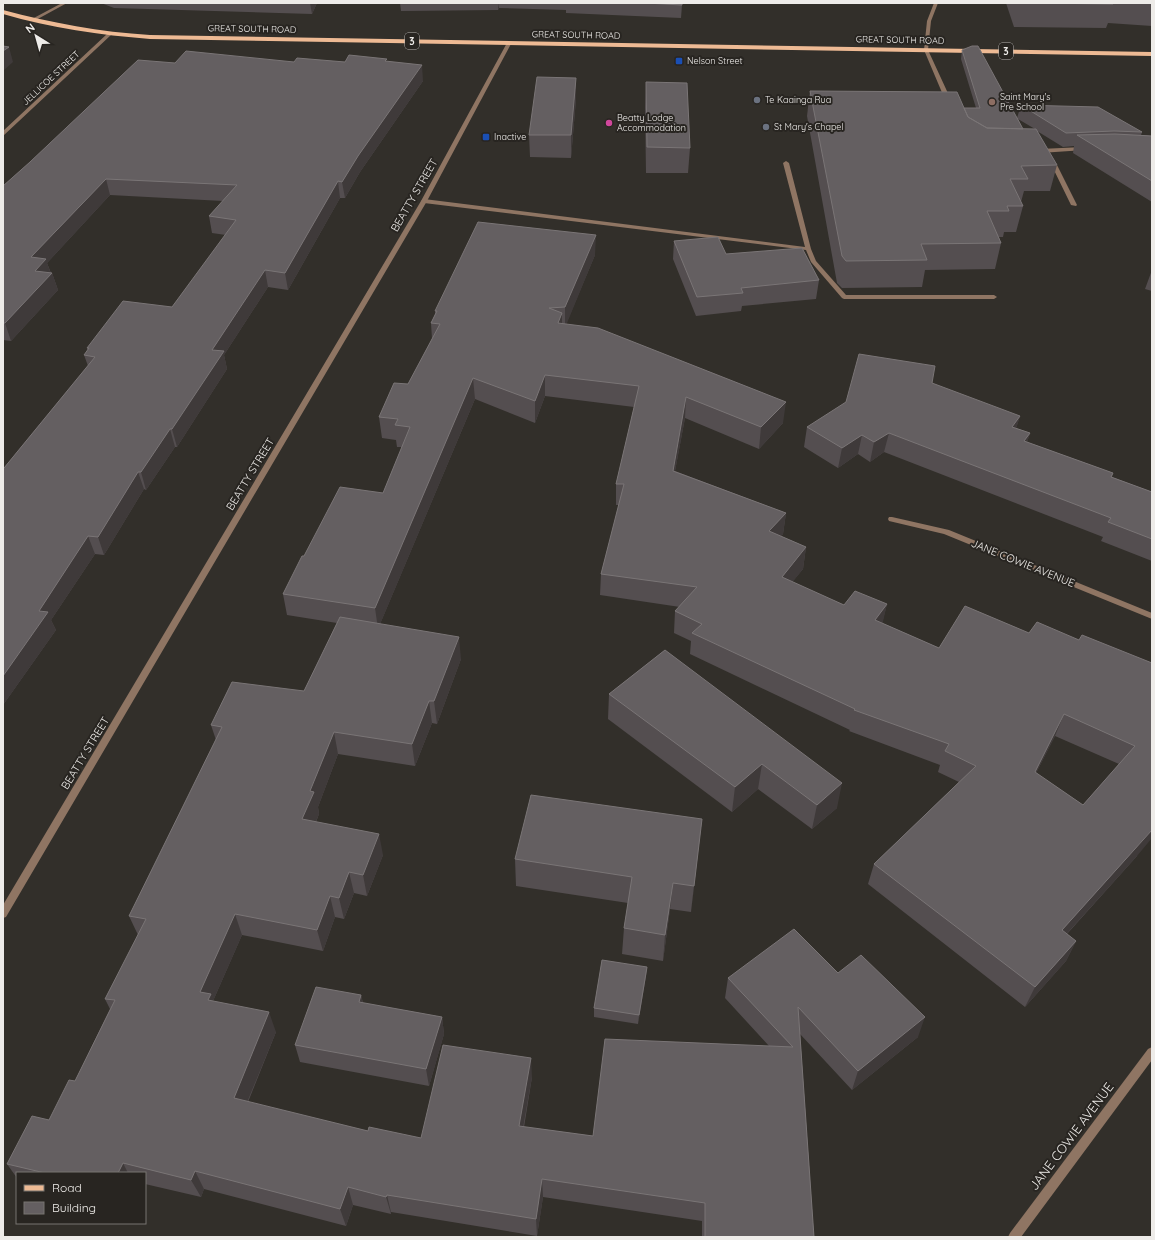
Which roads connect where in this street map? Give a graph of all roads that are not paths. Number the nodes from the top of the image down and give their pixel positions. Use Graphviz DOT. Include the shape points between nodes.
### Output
graph roads {
  1 [pos="66,3"];
  2 [pos="936,3"];
  3 [pos="3,12"];
  4 [pos="32,20"];
  5 [pos="109,35"];
  6 [pos="510,42"];
  7 [pos="926,50"];
  8 [pos="1152,54"];
  9 [pos="951,105"];
  10 [pos="3,134"];
  11 [pos="1086,149"];
  12 [pos="1033,151"];
  13 [pos="1040,151"];
  14 [pos="786,163"];
  15 [pos="424,201"];
  16 [pos="1074,205"];
  17 [pos="808,249"];
  18 [pos="994,297"];
  19 [pos="892,519"];
  20 [pos="1152,616"];
  21 [pos="3,914"];
  22 [pos="1152,1052"];
  23 [pos="1014,1237"];
  1 -- 4 [label="street"];
  2 -- 7 [label="street" via="929,21"];
  3 -- 4 [label="main road, GREAT SOUTH ROAD / 3"];
  4 -- 5 [label="main road, GREAT SOUTH ROAD / 3"];
  5 -- 6 [label="main road, GREAT SOUTH ROAD / 3"];
  5 -- 10 [label="street, JELLICOE STREET"];
  6 -- 7 [label="main road, GREAT SOUTH ROAD / 3"];
  6 -- 15 [label="street, BEATTY STREET"];
  7 -- 8 [label="main road, GREAT SOUTH ROAD / 3"];
  7 -- 9 [label="street"];
  11 -- 13 [label="street"];
  12 -- 13 [label="street"];
  13 -- 16 [label="street" via="1053,163"];
  14 -- 17 [label="street"];
  15 -- 17 [label="street"];
  15 -- 21 [label="street, BEATTY STREET"];
  17 -- 18 [label="street" via="813,261 844,297"];
  19 -- 20 [label="street, JANE COWIE AVENUE" via="946,532"];
  22 -- 23 [label="street, JANE COWIE AVENUE"];
}
